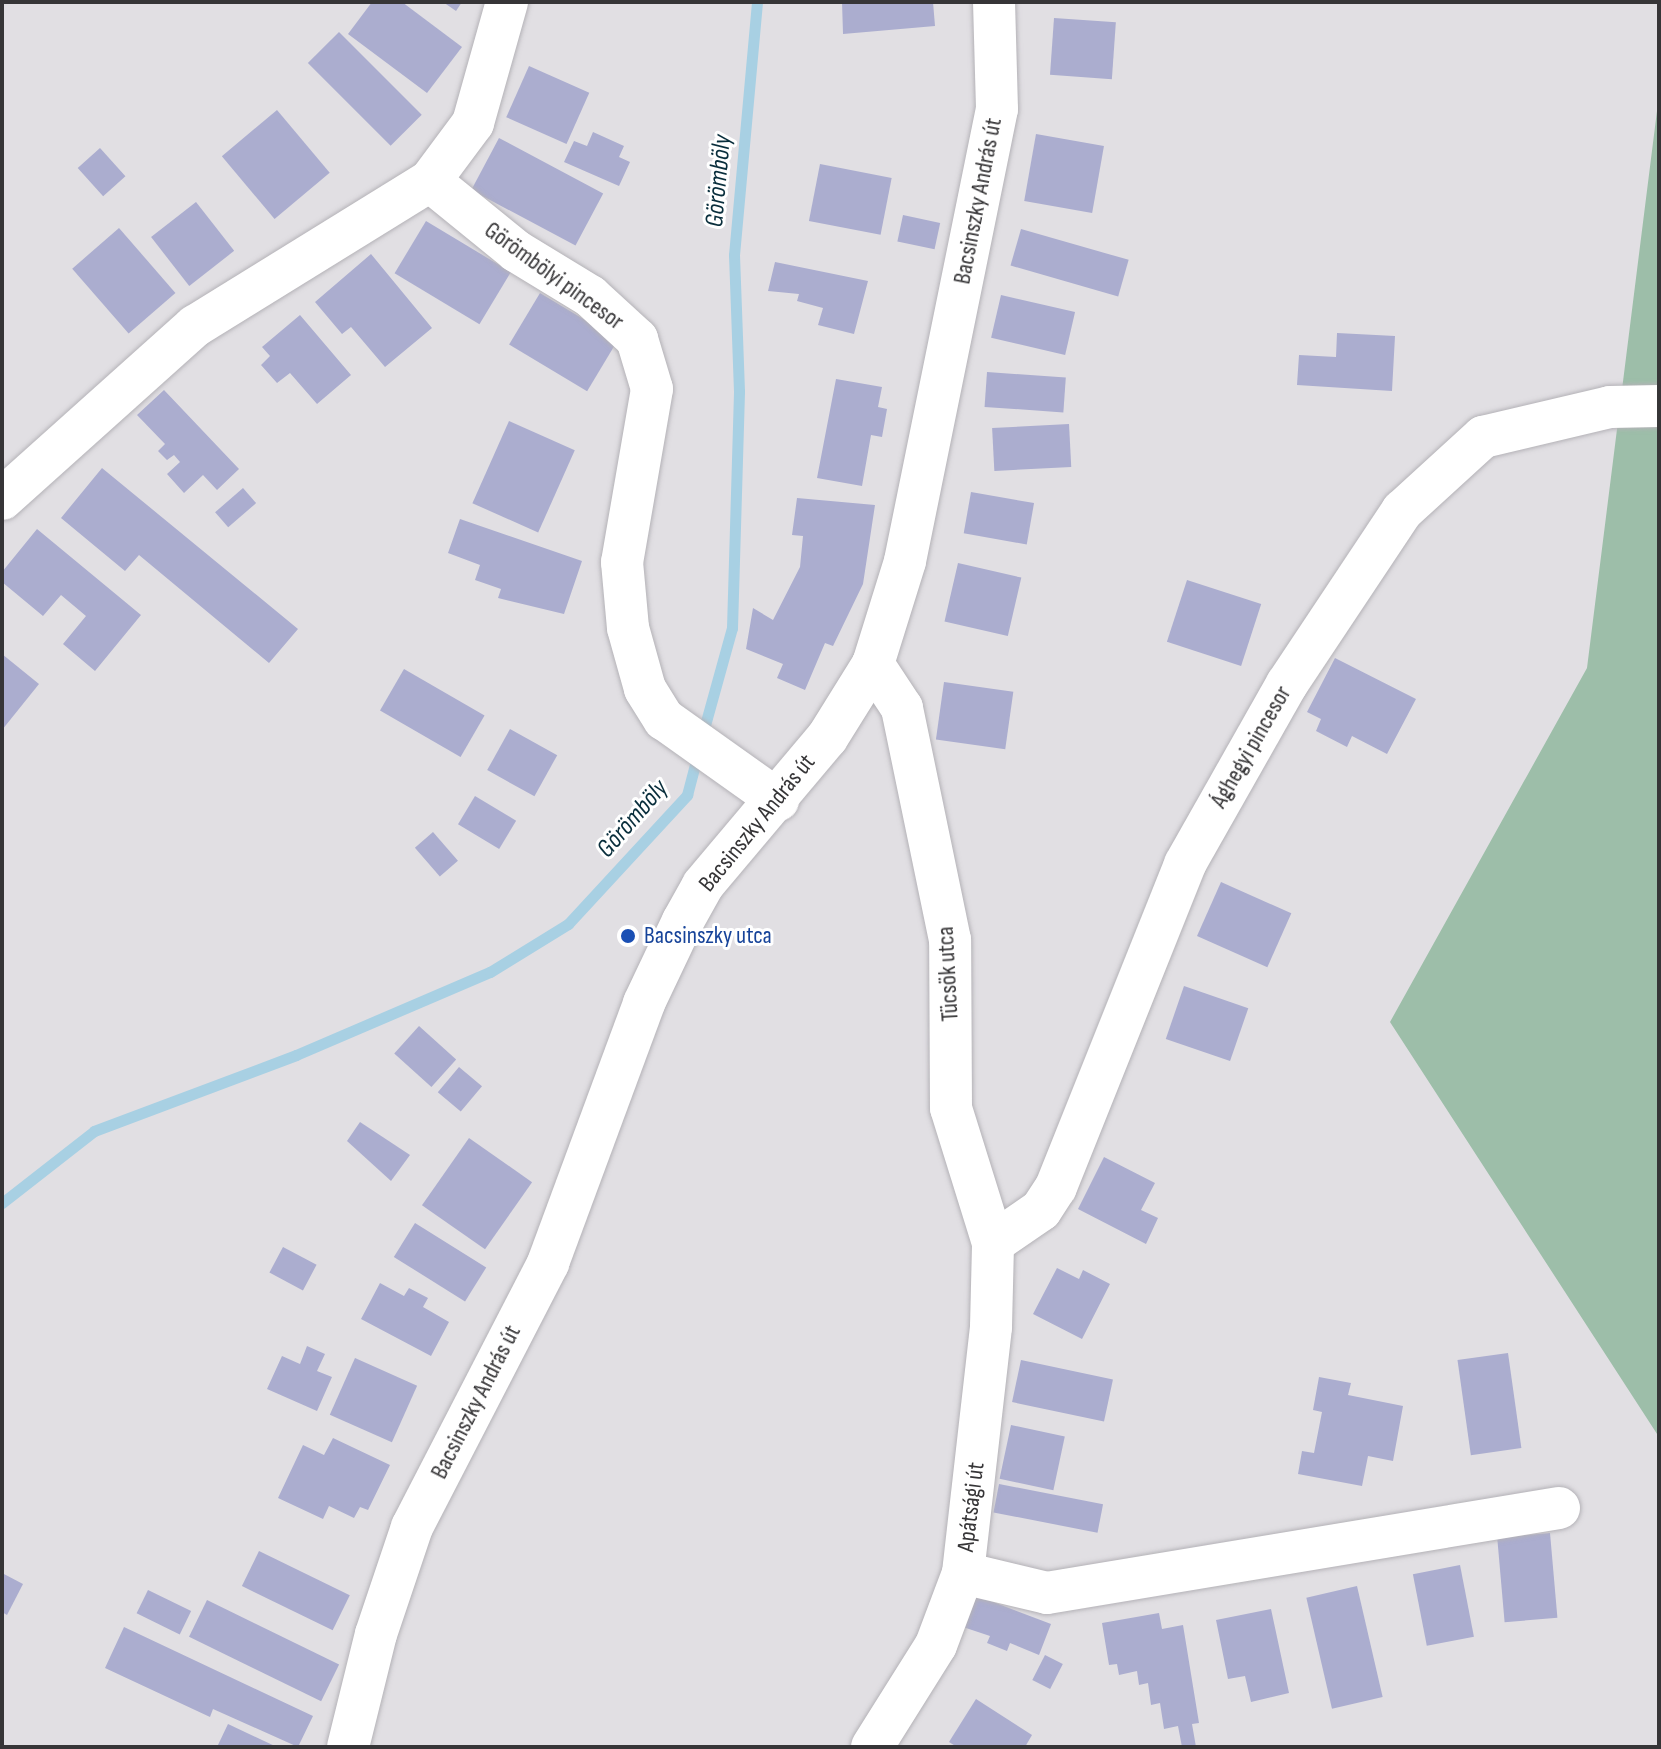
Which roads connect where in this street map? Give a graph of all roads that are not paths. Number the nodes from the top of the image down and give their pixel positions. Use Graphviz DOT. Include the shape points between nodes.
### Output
graph roads {
  1 [pos="507,2"];
  2 [pos="994,2"];
  3 [pos="430,181"];
  4 [pos="1659,406"];
  5 [pos="2,499"];
  6 [pos="873,664"];
  7 [pos="778,800"];
  8 [pos="993,1243"];
  9 [pos="1559,1508"];
  10 [pos="963,1573"];
  11 [pos="348,1747"];
  12 [pos="872,1747"];
  1 -- 3 [label="street" via="473,123"];
  2 -- 6 [label="street, Bacsinszky András út" via="997,109 905,561"];
  3 -- 5 [label="street" via="195,326"];
  3 -- 7 [label="street, Görömbölyi pincesor" via="516,251 590,296 637,339 652,389 622,562 628,628 645,689 664,719"];
  4 -- 8 [label="street, Ághegyi pincesor" via="1610,407 1483,437 1402,511 1287,684 1185,864 1056,1187 1041,1210"];
  6 -- 7 [label="street, Bacsinszky András út" via="827,738"];
  6 -- 8 [label="street, Tücsök utca" via="902,708 950,940 951,1108"];
  7 -- 11 [label="street, Bacsinszky András út" via="703,885 644,1003 548,1263 412,1527 376,1634"];
  8 -- 10 [label="street, Apátsági út" via="991,1327"];
  9 -- 10 [label="street" via="1047,1593"];
  10 -- 12 [label="street, Apátsági út" via="936,1645"];
}
